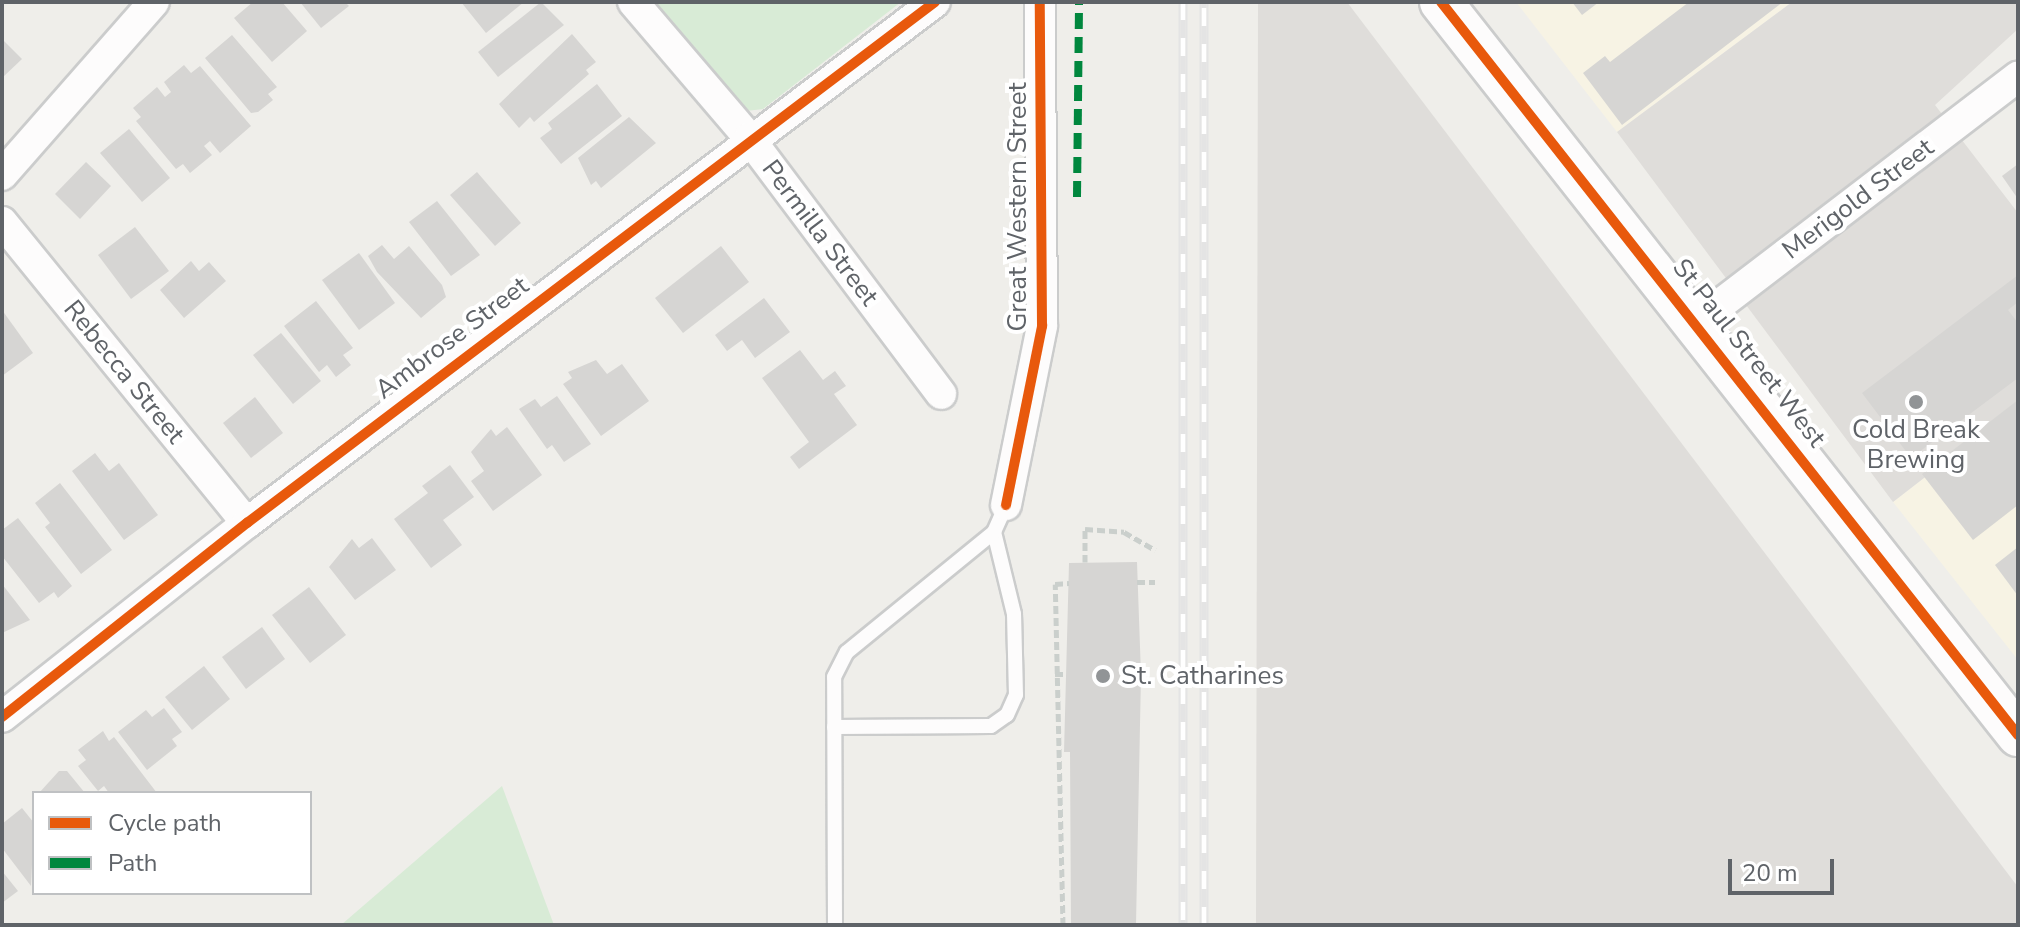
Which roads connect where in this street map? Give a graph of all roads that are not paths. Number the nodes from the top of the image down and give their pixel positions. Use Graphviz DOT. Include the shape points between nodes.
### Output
graph roads {
  1 [pos="154,2"];
  2 [pos="633,2"];
  3 [pos="935,2"];
  4 [pos="1040,2"];
  5 [pos="1441,2"];
  6 [pos="2018,77"];
  7 [pos="749,138"];
  8 [pos="2,175"];
  9 [pos="2,222"];
  10 [pos="1697,322"];
  11 [pos="941,394"];
  12 [pos="1000,519"];
  13 [pos="247,523"];
  14 [pos="2,717"];
  15 [pos="834,727"];
  16 [pos="2018,735"];
  17 [pos="835,925"];
  1 -- 8 [label="street"];
  2 -- 7 [label="street, Permilla Street"];
  3 -- 7 [label="street, Ambrose Street"];
  4 -- 12 [label="street, Great Western Street" via="1042,326"];
  5 -- 10 [label="main road, St Paul Street West"];
  6 -- 10 [label="street, Merigold Street"];
  7 -- 11 [label="street, Permilla Street"];
  7 -- 13 [label="street, Ambrose Street"];
  9 -- 13 [label="street, Rebecca Street"];
  10 -- 16 [label="main road, St Paul Street West"];
  12 -- 15 [label="lane" via="847,652 834,677"];
  12 -- 15 [label="lane" via="1014,614 1016,695 1007,715 991,726"];
  13 -- 14 [label="street, Ambrose Street"];
  15 -- 17 [label="lane"];
}
